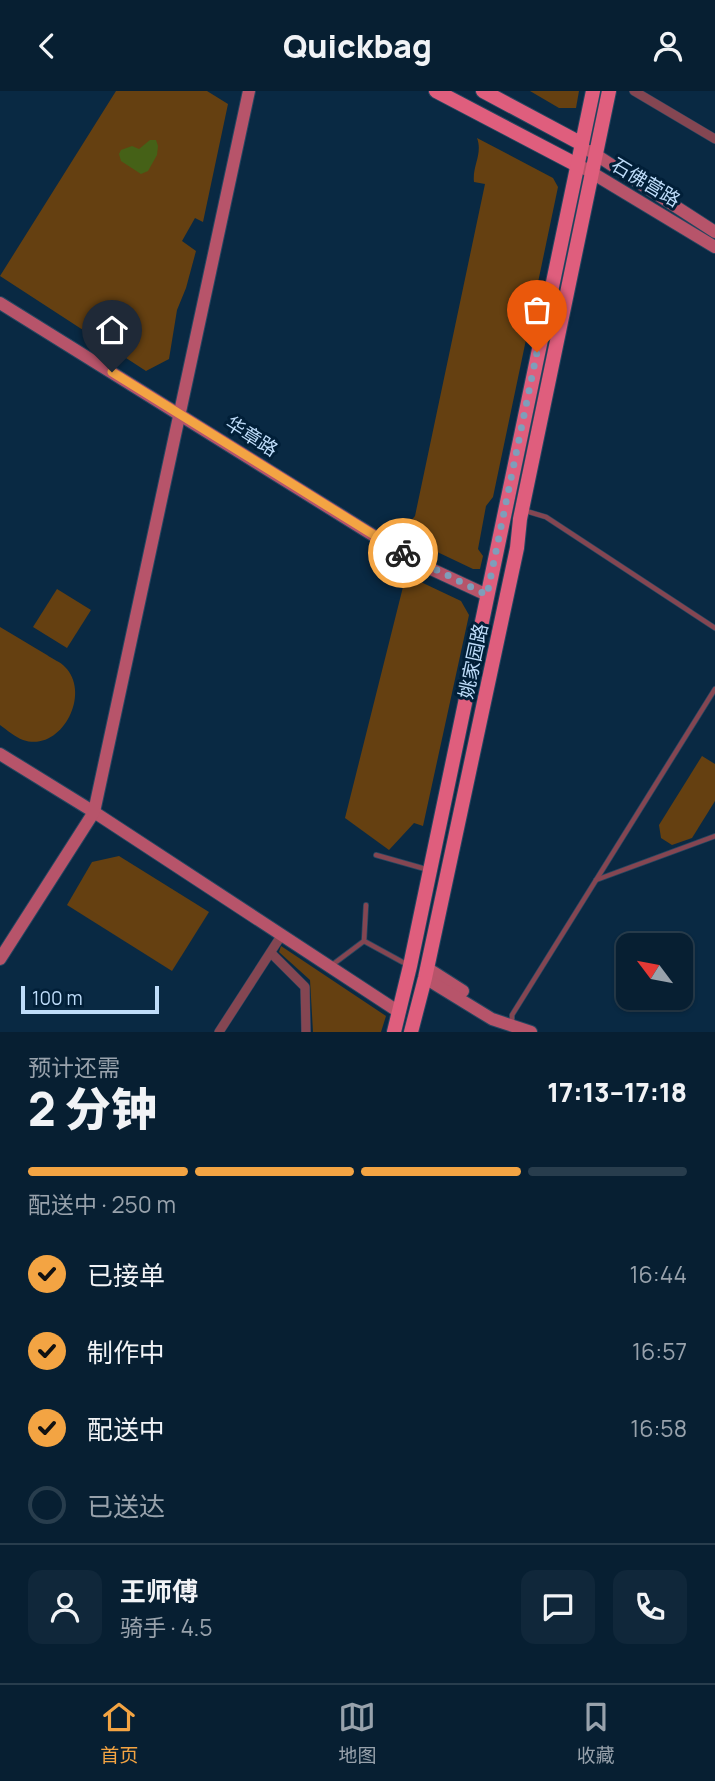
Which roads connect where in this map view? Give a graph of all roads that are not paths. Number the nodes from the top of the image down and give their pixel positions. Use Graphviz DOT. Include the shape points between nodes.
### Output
graph roads {
  1 [pos="248,91"];
  2 [pos="436,91"];
  3 [pos="483,91"];
  4 [pos="609,91"];
  5 [pos="634,91"];
  6 [pos="591,93"];
  7 [pos="715,139"];
  8 [pos="582,144"];
  9 [pos="595,157"];
  10 [pos="577,165"];
  11 [pos="593,172"];
  12 [pos="715,232"];
  13 [pos="715,247"];
  14 [pos="0,303"];
  15 [pos="180,413"];
  16 [pos="522,509"];
  17 [pos="487,595"];
  18 [pos="715,628"];
  19 [pos="715,689"];
  20 [pos="0,754"];
  21 [pos="94,812"];
  22 [pos="715,836"];
  23 [pos="376,855"];
  24 [pos="430,870"];
  25 [pos="596,880"];
  26 [pos="366,905"];
  27 [pos="281,936"];
  28 [pos="364,941"];
  29 [pos="271,953"];
  30 [pos="0,959"];
  31 [pos="410,966"];
  32 [pos="328,967"];
  33 [pos="426,973"];
  34 [pos="399,1012"];
  35 [pos="515,1029"];
  36 [pos="219,1032"];
  37 [pos="306,1032"];
  38 [pos="394,1032"];
  39 [pos="411,1032"];
  40 [pos="531,1032"];
  1 -- 15 [label="street"];
  2 -- 10 [label="main road"];
  3 -- 8 [label="main road"];
  4 -- 9 [label="main road, 姚家园路"];
  5 -- 7 [label="street"];
  6 -- 8 [label="main road, 姚家园路"];
  8 -- 9 [label="street, 石佛营路"];
  8 -- 10 [label="main road, 姚家园路"];
  9 -- 11 [label="main road, 姚家园路"];
  9 -- 12 [label="street, 石佛营路"];
  10 -- 11 [label="street, 石佛营路"];
  10 -- 17 [label="main road, 姚家园路"];
  11 -- 13 [label="street, 石佛营路"];
  11 -- 16 [label="main road, 姚家园路"];
  14 -- 15 [label="street, 华章路"];
  15 -- 17 [label="street, 华章路" via="416,562"];
  15 -- 21 [label="street"];
  16 -- 18 [label="lane" via="546,517"];
  16 -- 33 [label="main road, 姚家园路"];
  17 -- 24 [label="main road, 姚家园路"];
  19 -- 25 [label="lane"];
  20 -- 21 [label="street"];
  21 -- 27 [label="street"];
  21 -- 30 [label="street"];
  22 -- 25 [label="lane"];
  23 -- 24 [label="lane"];
  24 -- 31 [label="main road, 姚家园路"];
  25 -- 35 [label="lane" via="512,1015"];
  26 -- 28 [label="lane"];
  27 -- 29 [label="street"];
  27 -- 32 [label="street"];
  28 -- 31 [label="lane"];
  28 -- 32 [label="lane"];
  29 -- 36 [label="street"];
  29 -- 37 [label="street" via="305,987"];
  31 -- 34 [label="main road, 姚家园路"];
  32 -- 34 [label="street"];
  33 -- 35 [label="street" via="492,1019"];
  33 -- 39 [label="main road, 姚家园路"];
  34 -- 38 [label="main road, 姚家园路"];
  35 -- 40 [label="street"];
}
